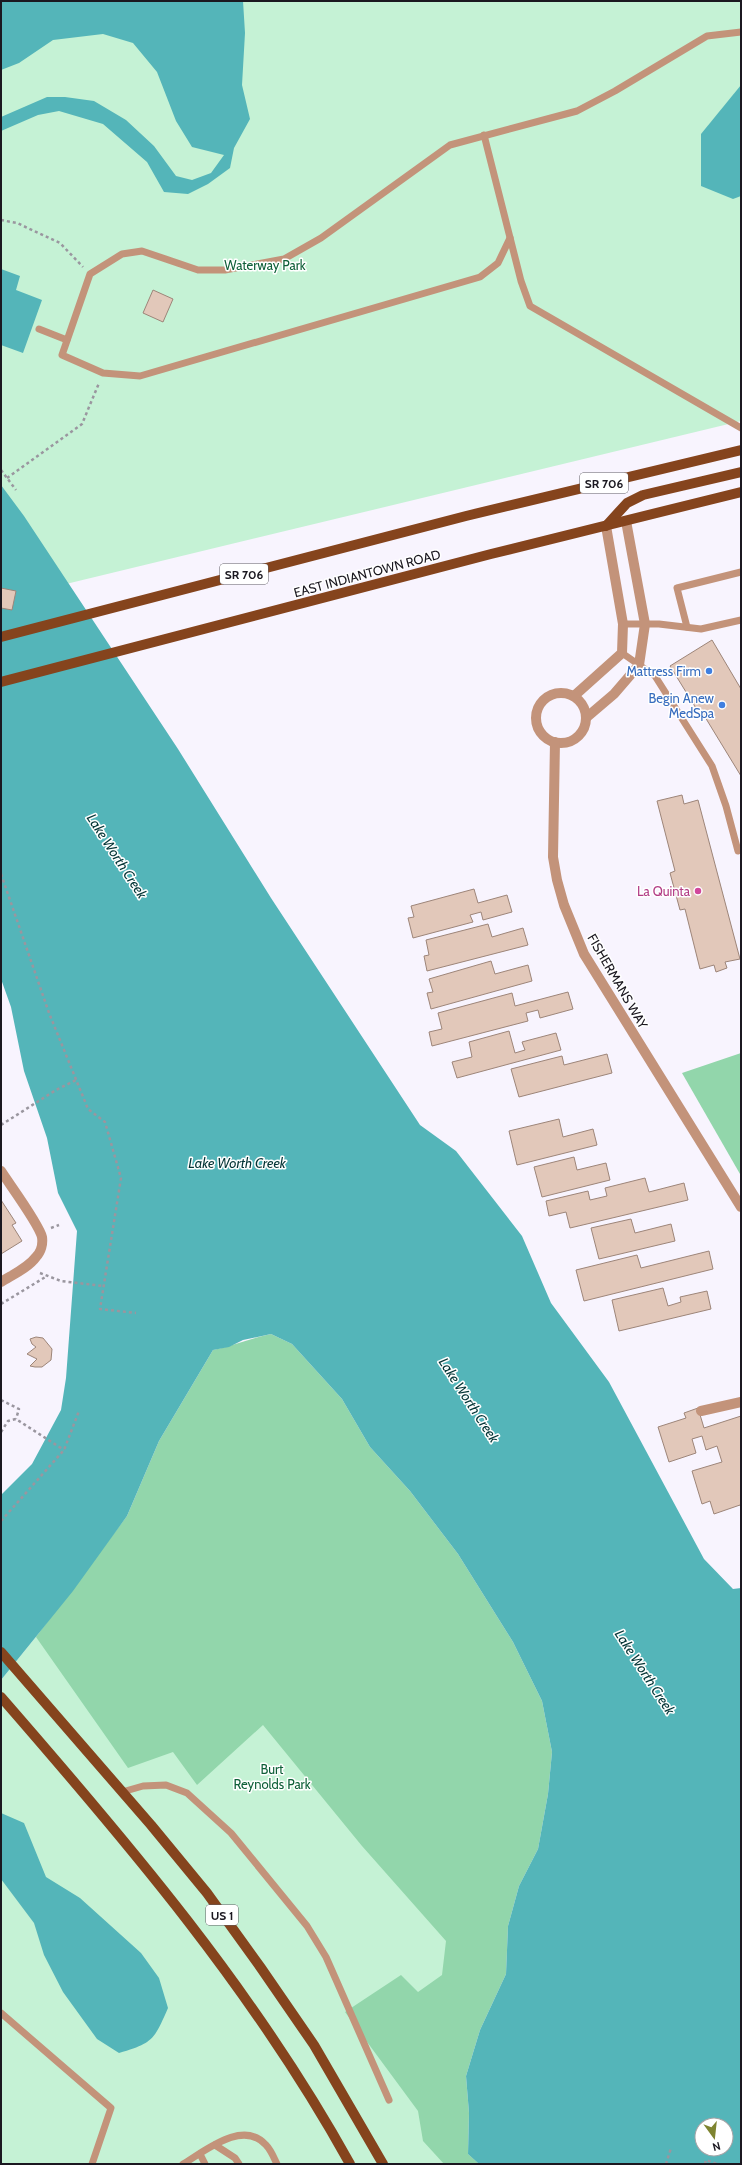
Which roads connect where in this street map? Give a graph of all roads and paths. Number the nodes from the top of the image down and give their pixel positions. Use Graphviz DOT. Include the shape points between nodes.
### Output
graph roads {
  1 [pos="741,32"];
  2 [pos="484,135"];
  3 [pos="1,220"];
  4 [pos="510,238"];
  5 [pos="90,274"];
  6 [pos="39,329"];
  7 [pos="67,340"];
  8 [pos="103,373"];
  9 [pos="741,428"];
  10 [pos="741,450"];
  11 [pos="1,470"];
  12 [pos="741,472"];
  13 [pos="7,478"];
  14 [pos="16,490"];
  15 [pos="741,492"];
  16 [pos="626,521"];
  17 [pos="606,526"];
  18 [pos="741,572"];
  19 [pos="741,620"];
  20 [pos="623,624"];
  21 [pos="645,624"];
  22 [pos="687,627"];
  23 [pos="1,637"];
  24 [pos="622,653"];
  25 [pos="639,665"];
  26 [pos="1,682"];
  27 [pos="574,696"];
  28 [pos="586,716"];
  29 [pos="555,742"];
  30 [pos="741,850"];
  31 [pos="1,874"];
  32 [pos="76,1080"];
  33 [pos="1,1125"];
  34 [pos="1,1171"];
  35 [pos="741,1208"];
  36 [pos="59,1225"];
  37 [pos="49,1229"];
  38 [pos="40,1273"];
  39 [pos="48,1276"];
  40 [pos="1,1282"];
  41 [pos="103,1286"];
  42 [pos="1,1304"];
  43 [pos="136,1313"];
  44 [pos="1,1400"];
  45 [pos="741,1402"];
  46 [pos="79,1411"];
  47 [pos="701,1411"];
  48 [pos="16,1419"];
  49 [pos="1,1432"];
  50 [pos="64,1450"];
  51 [pos="1,1521"];
  52 [pos="1,1652"];
  53 [pos="1,1698"];
  54 [pos="122,1792"];
  55 [pos="1,2013"];
  56 [pos="389,2100"];
  57 [pos="215,2145"];
  58 [pos="671,2148"];
  59 [pos="200,2154"];
  60 [pos="92,2164"];
  61 [pos="183,2164"];
  62 [pos="205,2164"];
  63 [pos="239,2164"];
  64 [pos="277,2164"];
  65 [pos="350,2164"];
  66 [pos="383,2164"];
  67 [pos="666,2164"];
  68 [pos="704,2164"];
  69 [pos="717,2164"];
  1 -- 2 [label="lane" via="707,36 577,111"];
  2 -- 4 [label="lane"];
  2 -- 5 [label="lane" via="450,145 321,238 284,258 225,270 198,270 142,251 122,254"];
  3 -- 5 [label="path" via="17,223 60,243"];
  4 -- 8 [label="lane" via="498,263 480,277 140,376"];
  4 -- 9 [label="lane" via="530,306"];
  5 -- 7 [label="lane"];
  6 -- 7 [label="lane"];
  7 -- 8 [label="lane" via="62,355"];
  8 -- 13 [label="path" via="82,424"];
  10 -- 23 [label="main road, SR 706" via="466,516"];
  11 -- 13 [label="path"];
  12 -- 17 [label="main road" via="643,495 627,503"];
  13 -- 14 [label="path"];
  15 -- 16 [label="main road, EAST INDIANTOWN ROAD"];
  16 -- 17 [label="main road, EAST INDIANTOWN ROAD"];
  16 -- 21 [label="street"];
  17 -- 20 [label="street"];
  17 -- 26 [label="main road, EAST INDIANTOWN ROAD"];
  18 -- 22 [label="lane" via="677,588"];
  19 -- 22 [label="lane" via="701,628"];
  20 -- 21 [label="lane"];
  20 -- 24 [label="street"];
  21 -- 22 [label="lane"];
  21 -- 25 [label="street"];
  24 -- 25 [label="lane"];
  24 -- 27 [label="street"];
  25 -- 28 [label="street" via="614,694"];
  25 -- 30 [label="lane" via="655,676 712,766 738,851"];
  27 -- 28 [label="street" via="583,705"];
  27 -- 29 [label="street" via="557,693 542,701 538,708 536,716 541,733"];
  28 -- 29 [label="street" via="586,725 577,738 562,743"];
  29 -- 35 [label="street, FISHERMANS WAY" via="553,857 564,905 584,954"];
  31 -- 32 [label="path" via="49,1013"];
  32 -- 33 [label="path"];
  32 -- 41 [label="path" via="88,1109 105,1122 121,1178"];
  34 -- 40 [label="street" via="36,1225 42,1242 41,1250 31,1263"];
  36 -- 37 [label="path"];
  38 -- 39 [label="path"];
  39 -- 41 [label="path" via="60,1281"];
  39 -- 42 [label="path"];
  41 -- 43 [label="path" via="100,1309"];
  44 -- 48 [label="path" via="19,1410"];
  45 -- 47 [label="street"];
  46 -- 50 [label="path"];
  48 -- 49 [label="path" via="8,1421"];
  48 -- 50 [label="path"];
  50 -- 51 [label="path"];
  52 -- 54 [label="main road, US 1"];
  53 -- 65 [label="main road, US 1" via="130,1847 236,1985 288,2060"];
  54 -- 56 [label="lane" via="143,1786 166,1785 187,1793 231,1833 278,1888 307,1926 322,1951"];
  54 -- 66 [label="main road, US 1" via="207,1893 261,1968 314,2046"];
  55 -- 60 [label="lane" via="110,2108"];
  57 -- 59 [label="lane"];
  57 -- 63 [label="lane" via="236,2158"];
  57 -- 64 [label="lane" via="228,2138 251,2135 266,2145"];
  58 -- 67 [label="path"];
  59 -- 61 [label="lane"];
  59 -- 62 [label="lane"];
  68 -- 69 [label="path" via="706,2160"];
}
